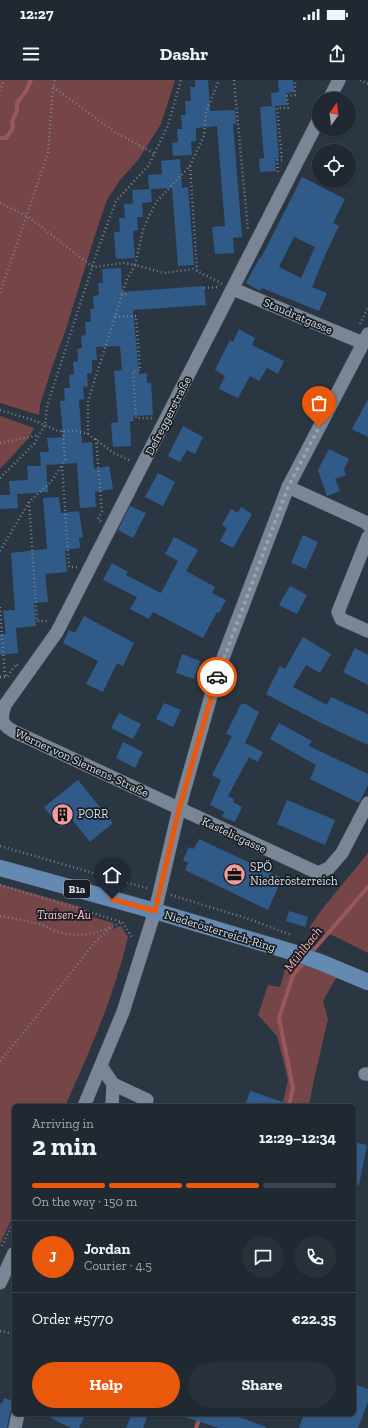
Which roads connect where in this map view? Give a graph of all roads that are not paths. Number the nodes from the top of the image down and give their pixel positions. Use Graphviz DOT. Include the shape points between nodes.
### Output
graph roads {
  1 [pos="339,80"];
  2 [pos="333,92"];
  3 [pos="312,133"];
  4 [pos="233,289"];
  5 [pos="366,339"];
  6 [pos="288,487"];
  7 [pos="368,525"];
  8 [pos="368,537"];
  9 [pos="368,631"];
  10 [pos="5,704"];
  11 [pos="368,803"];
  12 [pos="179,809"];
  13 [pos="0,868"];
  14 [pos="155,911"];
  15 [pos="368,982"];
  16 [pos="100,1066"];
  17 [pos="113,1084"];
  18 [pos="147,1100"];
  19 [pos="85,1104"];
  20 [pos="112,1104"];
  21 [pos="12,1257"];
  22 [pos="0,1283"];
  23 [pos="18,1416"];
  24 [pos="15,1428"];
  1 -- 2 [label="street"];
  3 -- 4 [label="street, Defreggerstraße"];
  4 -- 5 [label="street, Staudratgasse"];
  4 -- 10 [label="street, Defreggerstraße" via="57,632"];
  5 -- 6 [label="street"];
  6 -- 7 [label="street"];
  6 -- 12 [label="street" via="218,672"];
  8 -- 9 [label="street" via="338,612 342,619"];
  10 -- 12 [label="street, Werner von Siemens-Straße" via="2,719 5,727"];
  11 -- 12 [label="street, Kastelicgasse" via="342,853 329,868 318,873"];
  12 -- 14 [label="street"];
  13 -- 14 [label="main road, Niederösterreich-Ring / B1a"];
  14 -- 15 [label="main road, Niederösterreich-Ring / B1a" via="292,952"];
  14 -- 16 [label="street" via="123,1012"];
  16 -- 17 [label="street"];
  16 -- 19 [label="street"];
  17 -- 18 [label="street"];
  17 -- 20 [label="street"];
  21 -- 22 [label="street"];
  23 -- 24 [label="street"];
}
